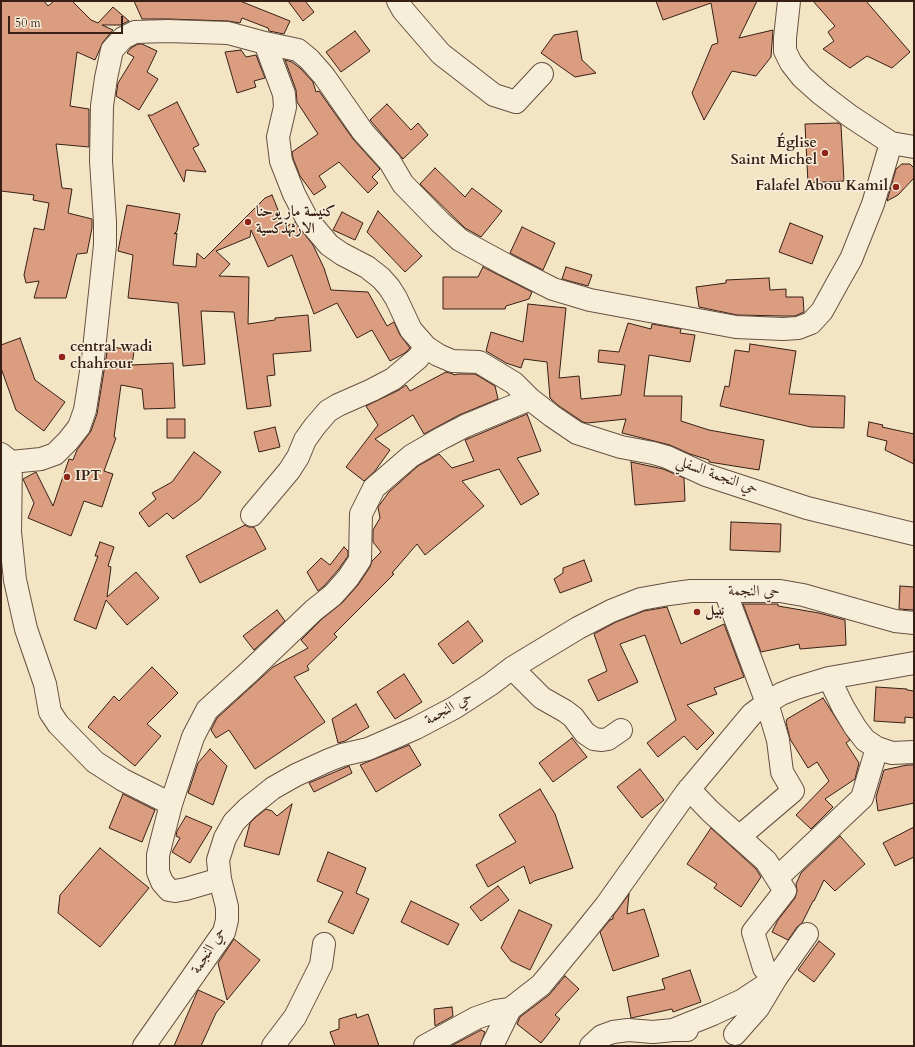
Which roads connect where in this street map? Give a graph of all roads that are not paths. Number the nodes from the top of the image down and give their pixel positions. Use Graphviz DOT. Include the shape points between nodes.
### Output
graph roads {
  1 [pos="398,1"];
  2 [pos="789,1"];
  3 [pos="265,43"];
  4 [pos="542,74"];
  5 [pos="891,143"];
  6 [pos="914,147"];
  7 [pos="426,347"];
  8 [pos="530,399"];
  9 [pos="6,458"];
  10 [pos="252,515"];
  11 [pos="914,534"];
  12 [pos="725,591"];
  13 [pos="914,623"];
  14 [pos="914,663"];
  15 [pos="512,668"];
  16 [pos="830,678"];
  17 [pos="767,703"];
  18 [pos="621,730"];
  19 [pos="877,748"];
  20 [pos="914,752"];
  21 [pos="689,789"];
  22 [pos="171,804"];
  23 [pos="740,837"];
  24 [pos="777,878"];
  25 [pos="220,879"];
  26 [pos="808,934"];
  27 [pos="324,944"];
  28 [pos="776,978"];
  29 [pos="510,1009"];
  30 [pos="674,1030"];
  31 [pos="732,1040"];
  32 [pos="144,1046"];
  33 [pos="273,1046"];
  34 [pos="425,1046"];
  35 [pos="492,1046"];
  36 [pos="591,1046"];
  1 -- 4 [label="street" via="441,54 494,94 516,102"];
  2 -- 5 [label="street" via="785,51 791,63 821,94"];
  3 -- 5 [label="street" via="298,50 309,58 363,132 390,162 403,184 460,240 554,289 604,303 736,327 783,329 798,328 812,323 822,311 850,258 873,204"];
  3 -- 7 [label="street, حي النجمة السفلي" via="284,94 285,107 278,137 281,161 307,219 329,245 381,278 396,298 411,330"];
  3 -- 9 [label="street" via="228,33 148,31 135,32 123,38 112,50 101,119 105,245 94,359 85,410 79,427 55,454 41,459"];
  5 -- 6 [label="street"];
  7 -- 8 [label="street, حي النجمة السفلي" via="452,361 479,362 514,383"];
  7 -- 10 [label="street" via="418,358 393,378 328,411 305,440 289,471"];
  8 -- 11 [label="street, حي النجمة السفلي" via="578,433 621,447 667,457 706,475 807,508"];
  8 -- 22 [label="street" via="440,439 411,456 374,488 361,514 360,560 332,595 207,710 193,737"];
  9 -- 22 [label="street" via="15,580 26,629 45,684 50,712 58,724 95,762 123,780"];
  12 -- 13 [label="street, حي النجمة" via="780,591 896,621"];
  12 -- 15 [label="street, حي النجمة" via="690,592 641,599 578,628"];
  12 -- 17 [label="street"];
  14 -- 16 [label="street"];
  15 -- 18 [label="street" via="542,698 565,710 585,733 594,739 602,740"];
  15 -- 25 [label="street, حي النجمة" via="454,708 416,728 368,749 342,754 273,788 234,822 225,838 218,860"];
  16 -- 17 [label="street" via="796,688"];
  16 -- 19 [label="street" via="854,727"];
  17 -- 21 [label="street" via="752,714"];
  17 -- 23 [label="street" via="778,740 782,772 793,791"];
  19 -- 20 [label="street" via="892,752"];
  19 -- 24 [label="street" via="862,798"];
  21 -- 23 [label="street"];
  21 -- 29 [label="street" via="584,934 541,985"];
  22 -- 25 [label="street" via="158,855 158,872 162,882 169,890 175,891"];
  23 -- 24 [label="street" via="766,861"];
  24 -- 28 [label="street" via="785,891 753,932 764,968"];
  25 -- 32 [label="street, حي النجمة" via="227,907 224,932"];
  26 -- 28 [label="street"];
  27 -- 33 [label="street" via="321,965 295,1017"];
  28 -- 30 [label="street" via="743,1000"];
  28 -- 31 [label="street" via="758,1008"];
  29 -- 34 [label="street" via="476,1018"];
  29 -- 35 [label="street"];
  30 -- 31 [label="street" via="693,1031 720,1026"];
  30 -- 36 [label="street" via="613,1032 602,1036"];
}
